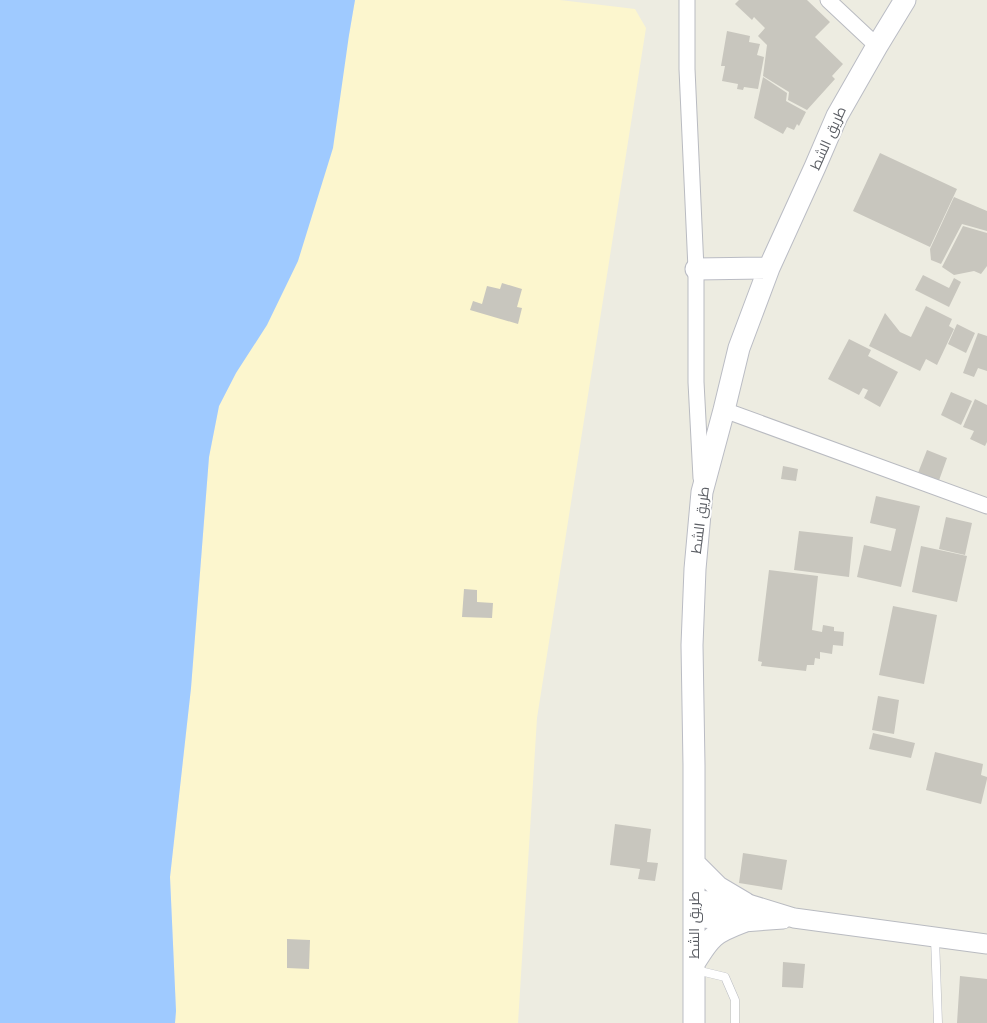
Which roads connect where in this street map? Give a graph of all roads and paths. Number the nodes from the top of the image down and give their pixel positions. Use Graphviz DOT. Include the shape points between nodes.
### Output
graph roads {
  1 [pos="688,0"];
  2 [pos="828,0"];
  3 [pos="905,0"];
  4 [pos="877,46"];
  5 [pos="696,268"];
  6 [pos="769,268"];
  7 [pos="724,410"];
  8 [pos="702,492"];
  9 [pos="987,506"];
  10 [pos="694,863"];
  11 [pos="694,908"];
  12 [pos="744,913"];
  13 [pos="935,937"];
  14 [pos="987,944"];
  15 [pos="695,966"];
  16 [pos="737,1021"];
  17 [pos="694,1023"];
  18 [pos="938,1023"];
  1 -- 5 [label="street" via="687,69"];
  2 -- 4 [label="street"];
  3 -- 4 [label="main road, طريق الشط"];
  4 -- 6 [label="main road, طريق الشط" via="836,116"];
  5 -- 6 [label="main road"];
  5 -- 8 [label="street" via="696,382"];
  6 -- 7 [label="main road, طريق الشط" via="739,348"];
  7 -- 8 [label="main road, طريق الشط"];
  7 -- 9 [label="street"];
  8 -- 10 [label="main road, طريق الشط" via="692,645"];
  10 -- 11 [label="main road, طريق الشط"];
  10 -- 12 [label="main road"];
  11 -- 12 [label="street"];
  11 -- 15 [label="main road, طريق الشط"];
  12 -- 13 [label="street"];
  12 -- 15 [label="main road" via="708,942"];
  13 -- 14 [label="street"];
  13 -- 18 [label="lane"];
  15 -- 16 [label="lane" via="725,977 735,1000"];
  15 -- 17 [label="main road, طريق الشط"];
}
